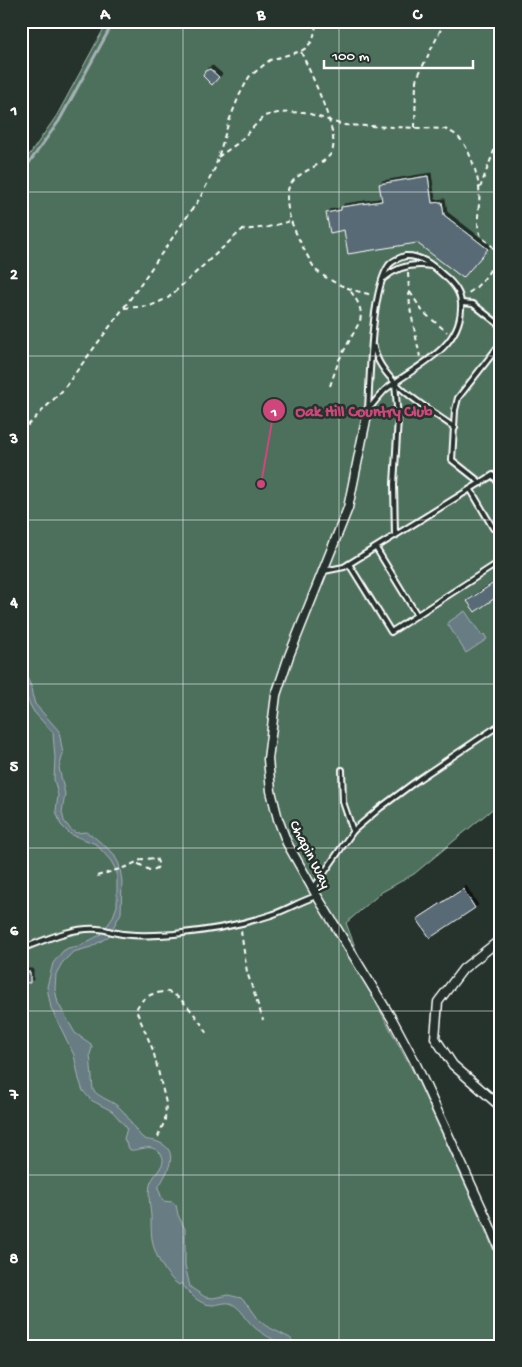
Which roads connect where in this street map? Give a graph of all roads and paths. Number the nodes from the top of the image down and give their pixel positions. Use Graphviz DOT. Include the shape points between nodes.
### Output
graph roads {
  1 [pos="317,21"];
  2 [pos="445,21"];
  3 [pos="301,51"];
  4 [pos="329,121"];
  5 [pos="415,128"];
  6 [pos="501,132"];
  7 [pos="218,157"];
  8 [pos="480,189"];
  9 [pos="291,221"];
  10 [pos="407,267"];
  11 [pos="433,267"];
  12 [pos="383,279"];
  13 [pos="349,289"];
  14 [pos="410,292"];
  15 [pos="460,295"];
  16 [pos="378,296"];
  17 [pos="462,303"];
  18 [pos="124,308"];
  19 [pos="501,326"];
  20 [pos="453,335"];
  21 [pos="373,340"];
  22 [pos="501,343"];
  23 [pos="423,364"];
  24 [pos="395,383"];
  25 [pos="330,386"];
  26 [pos="368,410"];
  27 [pos="455,428"];
  28 [pos="21,432"];
  29 [pos="482,483"];
  30 [pos="501,487"];
  31 [pos="470,490"];
  32 [pos="493,528"];
  33 [pos="395,536"];
  34 [pos="376,548"];
  35 [pos="501,561"];
  36 [pos="349,564"];
  37 [pos="322,571"];
  38 [pos="418,615"];
  39 [pos="501,724"];
  40 [pos="342,770"];
  41 [pos="353,831"];
  42 [pos="136,863"];
  43 [pos="96,876"];
  44 [pos="315,892"];
  45 [pos="240,924"];
  46 [pos="21,926"];
  47 [pos="501,939"];
  48 [pos="29,946"];
  49 [pos="21,949"];
  50 [pos="264,1020"];
  51 [pos="209,1036"];
  52 [pos="501,1107"];
  53 [pos="158,1137"];
  54 [pos="501,1253"];
  55 [pos="387,1340"];
  56 [pos="388,1346"];
  1 -- 3 [label="path" via="313,40"];
  2 -- 5 [label="path" via="416,80"];
  3 -- 4 [label="path"];
  3 -- 7 [label="path" via="270,60 249,77 234,106"];
  4 -- 5 [label="path" via="343,125"];
  4 -- 7 [label="path" via="304,112 264,116"];
  4 -- 9 [label="path" via="333,150 323,161 295,178 288,188"];
  5 -- 8 [label="path" via="444,129 462,140"];
  6 -- 8 [label="path"];
  7 -- 18 [label="path" via="200,198"];
  8 -- 15 [label="path" via="480,234 490,243 495,255 480,284 468,294"];
  9 -- 13 [label="path" via="317,271"];
  9 -- 18 [label="path" via="242,230 168,298 150,306"];
  10 -- 11 [label="lane"];
  10 -- 12 [label="lane" via="392,271"];
  10 -- 14 [label="path"];
  11 -- 12 [label="lane" via="423,259 405,256 390,264"];
  11 -- 15 [label="lane" via="453,284"];
  12 -- 16 [label="lane"];
  13 -- 16 [label="path"];
  13 -- 25 [label="path" via="359,303 360,321 339,360"];
  14 -- 20 [label="path" via="428,317"];
  14 -- 23 [label="path" via="410,308"];
  15 -- 17 [label="lane"];
  16 -- 21 [label="lane"];
  17 -- 19 [label="lane" via="473,304"];
  17 -- 20 [label="lane" via="461,316"];
  18 -- 28 [label="path" via="62,391"];
  20 -- 23 [label="lane"];
  21 -- 24 [label="lane" via="380,365"];
  21 -- 26 [label="lane"];
  22 -- 27 [label="lane" via="458,398"];
  23 -- 24 [label="lane"];
  24 -- 26 [label="lane"];
  24 -- 27 [label="lane"];
  24 -- 33 [label="lane" via="398,408"];
  26 -- 37 [label="street, Chapin Way" via="348,508"];
  27 -- 29 [label="lane" via="452,460"];
  29 -- 30 [label="lane" via="493,475"];
  29 -- 31 [label="lane"];
  31 -- 32 [label="lane"];
  31 -- 33 [label="lane"];
  33 -- 34 [label="lane"];
  34 -- 36 [label="lane"];
  34 -- 38 [label="lane"];
  35 -- 38 [label="lane"];
  36 -- 37 [label="lane"];
  36 -- 38 [label="lane" via="391,632"];
  37 -- 44 [label="street, Chapin Way" via="276,695 268,759 278,819 287,843"];
  39 -- 41 [label="lane" via="419,779"];
  40 -- 41 [label="lane" via="343,802"];
  41 -- 44 [label="lane"];
  42 -- 42 [label="path" via="154,857 160,865 151,871"];
  42 -- 43 [label="path"];
  44 -- 45 [label="lane" via="272,915"];
  44 -- 54 [label="street, Chapin Way" via="414,1060"];
  45 -- 48 [label="lane" via="174,934 117,934 99,929 67,932"];
  45 -- 50 [label="path" via="247,972"];
  46 -- 48 [label="path"];
  47 -- 52 [label="street" via="462,970 438,1002 435,1038 453,1065"];
  48 -- 49 [label="lane"];
  51 -- 53 [label="path" via="197,1018 170,993 148,996 139,1004 136,1010 153,1050 166,1103 165,1120"];
  55 -- 56 [label="path"];
}
